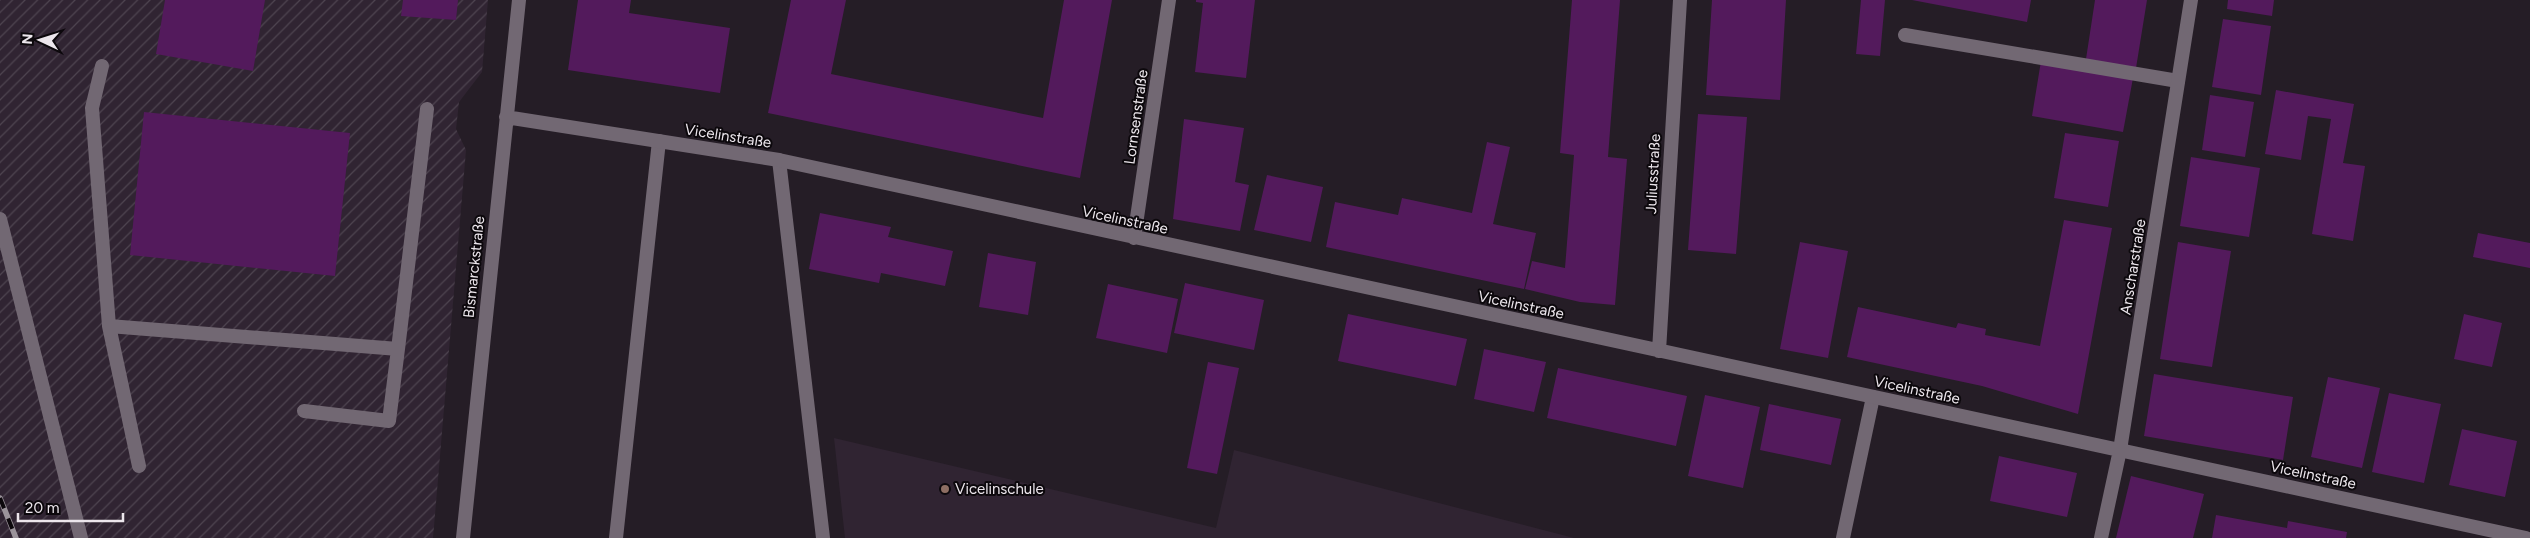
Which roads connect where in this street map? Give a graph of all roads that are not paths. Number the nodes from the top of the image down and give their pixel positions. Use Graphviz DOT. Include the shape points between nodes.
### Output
graph roads {
  1 [pos="519,0"];
  2 [pos="1170,0"];
  3 [pos="1680,0"];
  4 [pos="2191,0"];
  5 [pos="1905,34"];
  6 [pos="102,66"];
  7 [pos="2178,81"];
  8 [pos="427,109"];
  9 [pos="506,117"];
  10 [pos="659,141"];
  11 [pos="779,160"];
  12 [pos="0,219"];
  13 [pos="1134,238"];
  14 [pos="109,326"];
  15 [pos="398,349"];
  16 [pos="1659,351"];
  17 [pos="1873,397"];
  18 [pos="304,411"];
  19 [pos="2120,450"];
  20 [pos="139,466"];
  21 [pos="81,538"];
  22 [pos="463,538"];
  23 [pos="616,538"];
  24 [pos="823,538"];
  25 [pos="1843,538"];
  26 [pos="2101,538"];
  27 [pos="2526,538"];
  1 -- 9 [label="street, Bismarckstraße"];
  2 -- 13 [label="street, Lornsenstraße"];
  3 -- 16 [label="street, Juliusstraße"];
  4 -- 7 [label="street, Anscharstraße"];
  5 -- 7 [label="street"];
  6 -- 14 [label="street" via="92,108"];
  7 -- 19 [label="street, Anscharstraße"];
  8 -- 15 [label="street"];
  9 -- 10 [label="street, Vicelinstraße"];
  9 -- 22 [label="street, Bismarckstraße"];
  10 -- 11 [label="street, Vicelinstraße"];
  10 -- 23 [label="street"];
  11 -- 13 [label="street, Vicelinstraße"];
  11 -- 24 [label="street"];
  12 -- 21 [label="street"];
  13 -- 16 [label="street, Vicelinstraße"];
  14 -- 15 [label="street"];
  14 -- 20 [label="street"];
  15 -- 18 [label="street" via="390,421"];
  16 -- 17 [label="street, Vicelinstraße"];
  17 -- 19 [label="street, Vicelinstraße"];
  17 -- 25 [label="street"];
  19 -- 26 [label="street, Anscharstraße"];
  19 -- 27 [label="street, Vicelinstraße"];
}
